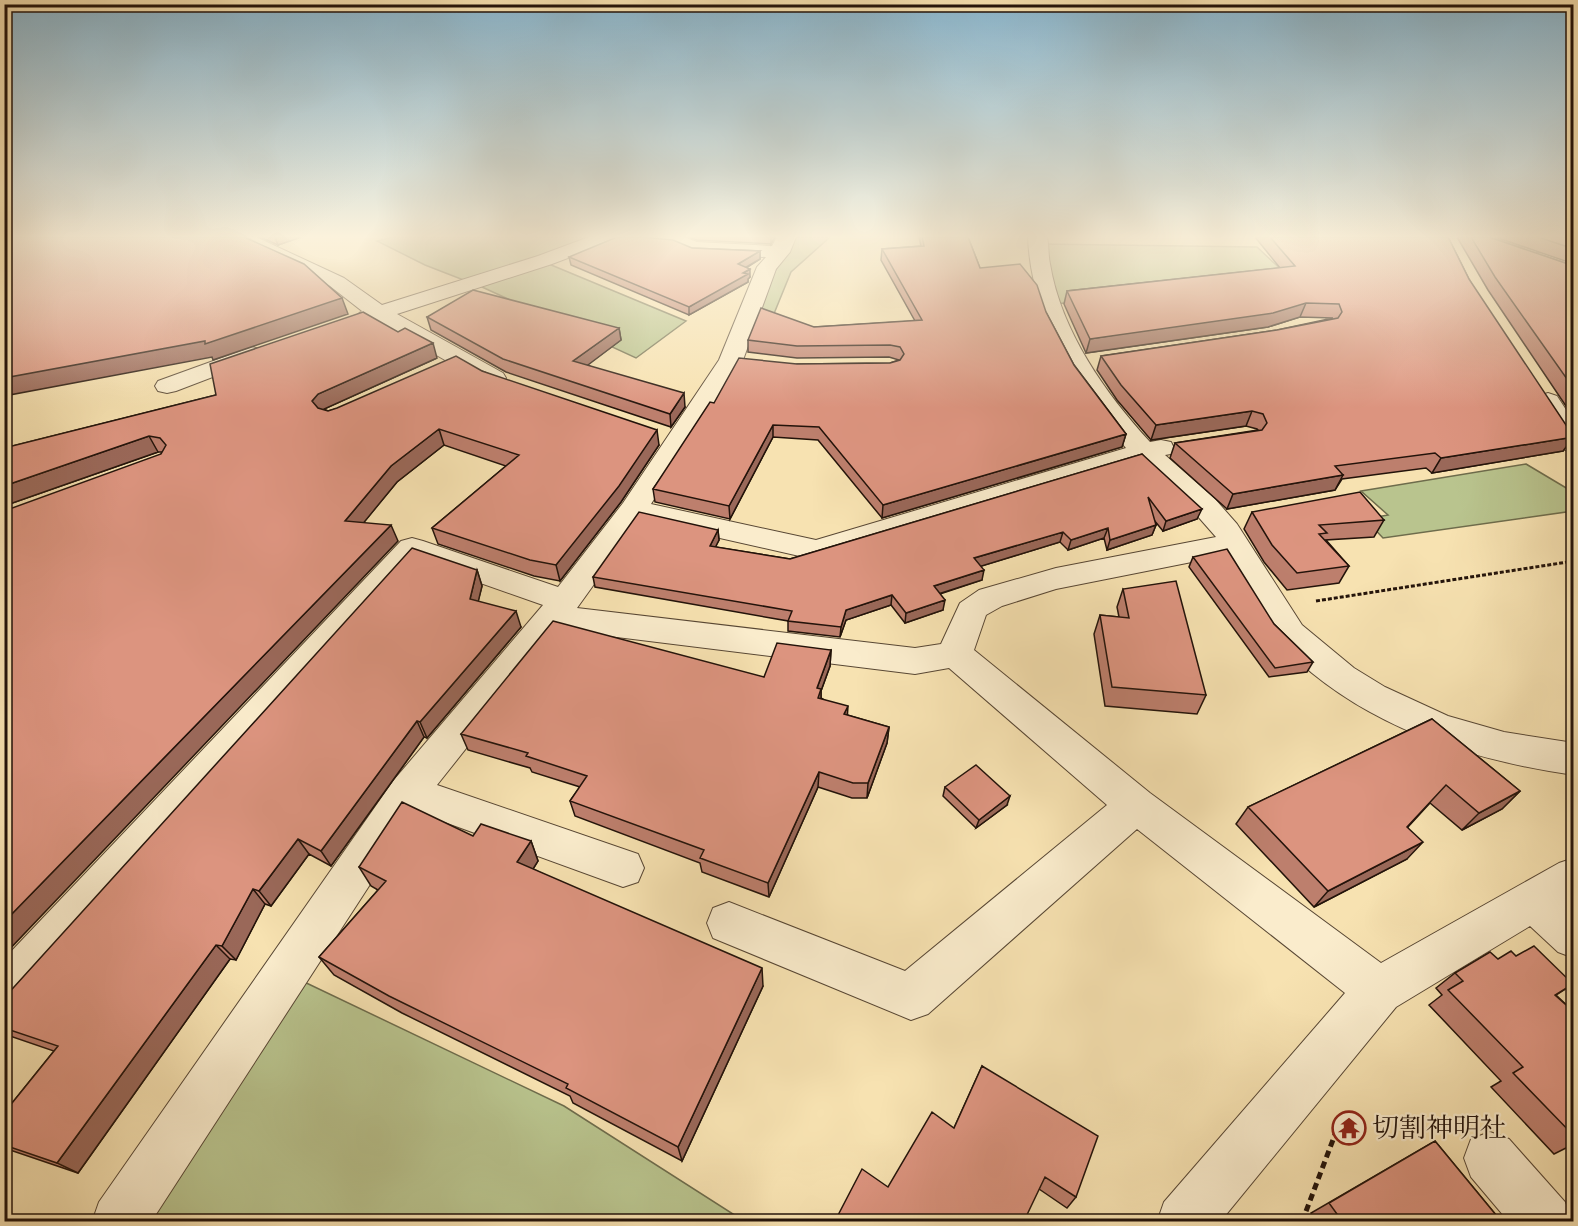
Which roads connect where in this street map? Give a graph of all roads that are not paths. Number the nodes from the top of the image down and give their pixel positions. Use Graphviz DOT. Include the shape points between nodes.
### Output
graph roads {
  1 [pos="354,294"];
  2 [pos="438,294"];
  3 [pos="760,294"];
  4 [pos="1047,294"];
  5 [pos="379,313"];
  6 [pos="348,323"];
  7 [pos="274,347"];
  8 [pos="462,359"];
  9 [pos="430,373"];
  10 [pos="1533,378"];
  11 [pos="511,385"];
  12 [pos="167,386"];
  13 [pos="1189,444"];
  14 [pos="1574,444"];
  15 [pos="1144,451"];
  16 [pos="633,510"];
  17 [pos="1234,527"];
  18 [pos="558,609"];
  19 [pos="955,654"];
  20 [pos="1574,759"];
  21 [pos="408,792"];
  22 [pos="1136,805"];
  23 [pos="624,868"];
  24 [pos="1574,877"];
  25 [pos="1533,901"];
  26 [pos="729,923"];
  27 [pos="1574,937"];
  28 [pos="1379,990"];
  29 [pos="4,994"];
  30 [pos="1490,1158"];
  31 [pos="119,1221"];
  32 [pos="1184,1221"];
  33 [pos="1545,1221"];
  1 -- 5 [label="street"];
  2 -- 5 [label="street"];
  3 -- 16 [label="street" via="742,361 669,437"];
  4 -- 15 [label="street" via="1089,361 1119,424"];
  5 -- 6 [label="street"];
  5 -- 8 [label="street"];
  7 -- 12 [label="street"];
  8 -- 9 [label="street"];
  8 -- 11 [label="street"];
  10 -- 14 [label="street"];
  13 -- 15 [label="street"];
  15 -- 16 [label="street" via="817,550"];
  15 -- 17 [label="street"];
  16 -- 18 [label="street"];
  17 -- 19 [label="street" via="1101,569 993,597 974,607"];
  17 -- 20 [label="street" via="1288,632 1333,672 1398,711 1478,741"];
  18 -- 19 [label="street" via="915,661"];
  18 -- 21 [label="street"];
  18 -- 29 [label="street" via="412,548"];
  19 -- 22 [label="street"];
  21 -- 23 [label="street"];
  21 -- 31 [label="street"];
  22 -- 26 [label="street" via="911,997"];
  22 -- 28 [label="street"];
  24 -- 25 [label="street"];
  25 -- 27 [label="street"];
  25 -- 28 [label="street"];
  28 -- 32 [label="street"];
  30 -- 33 [label="street"];
}
